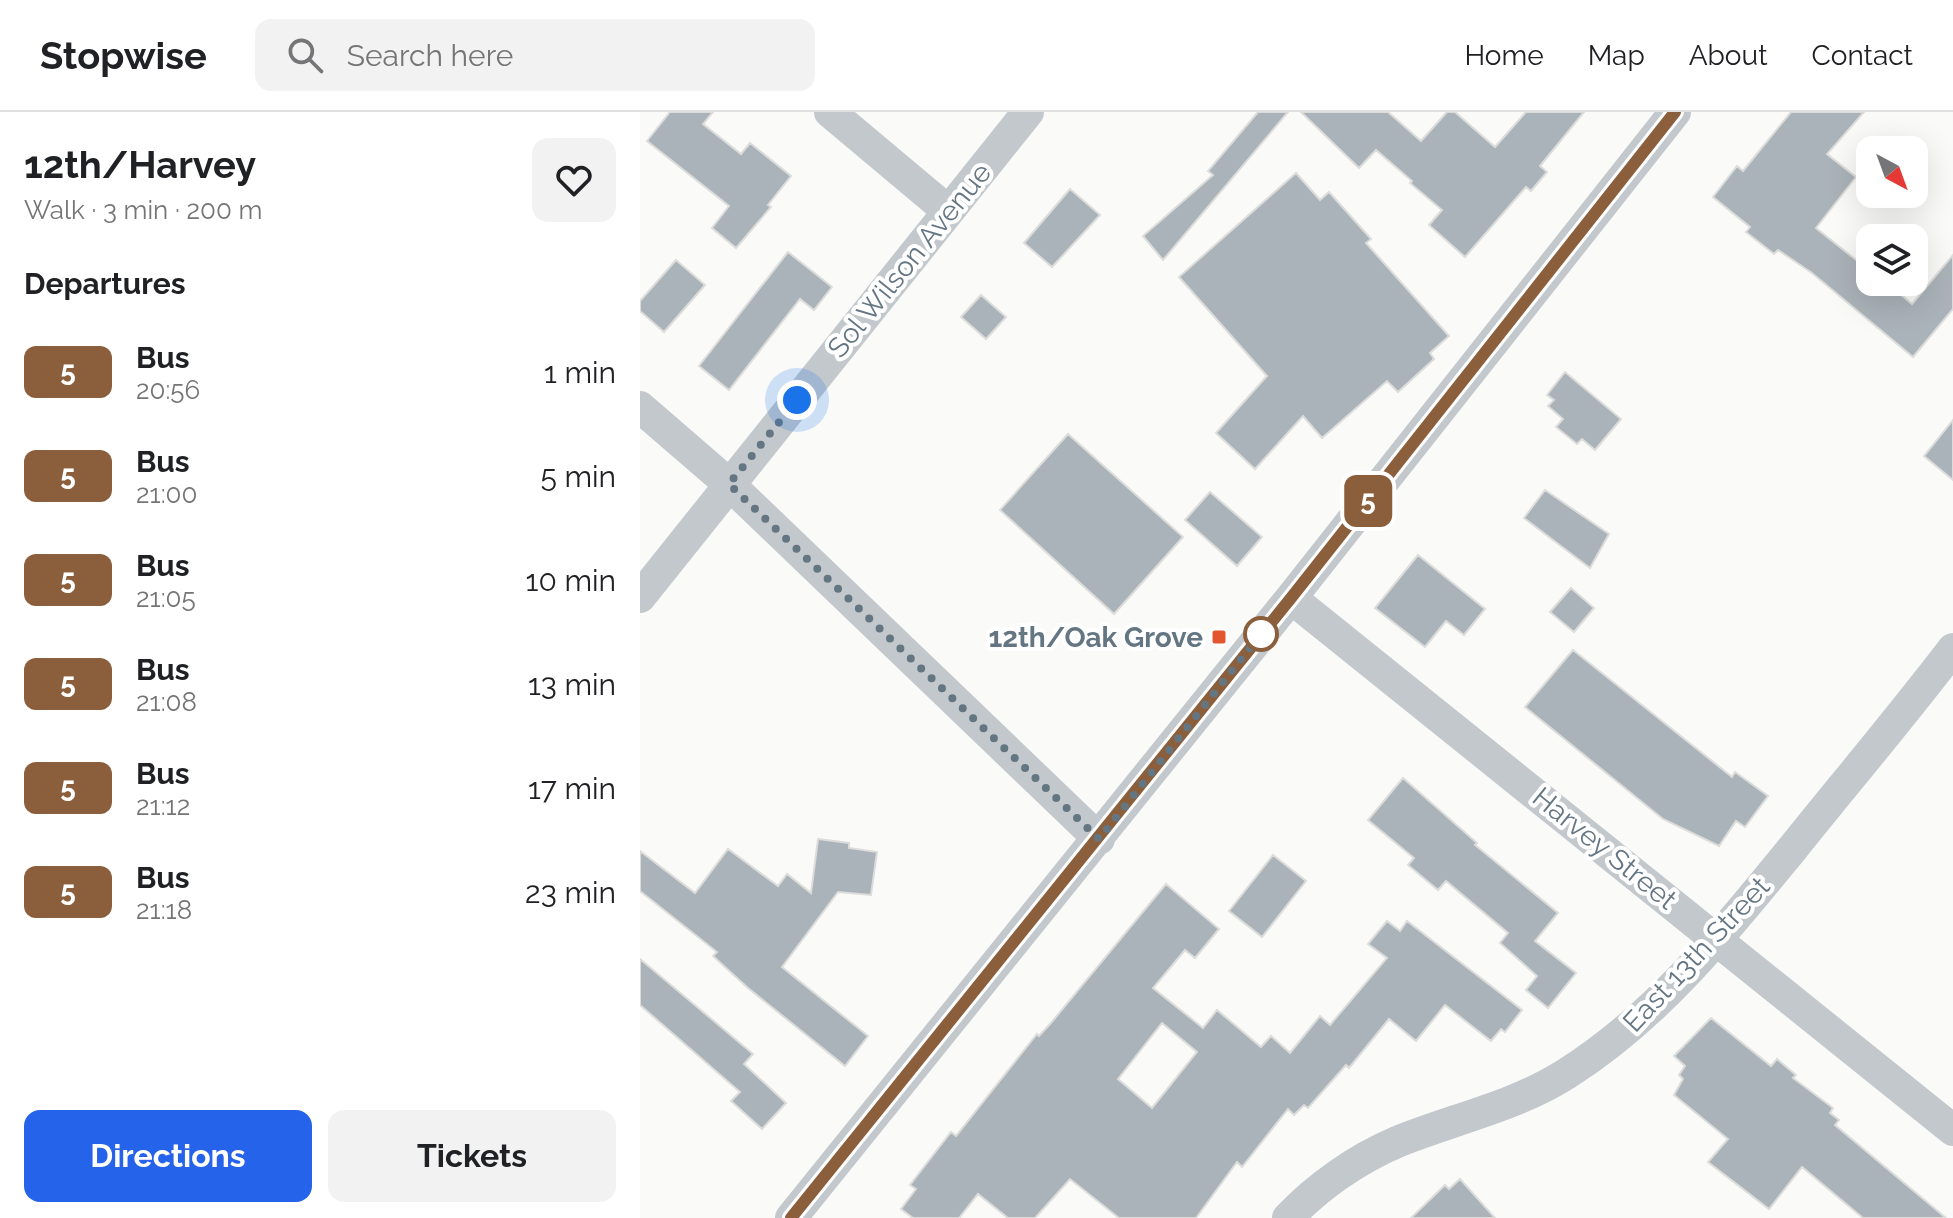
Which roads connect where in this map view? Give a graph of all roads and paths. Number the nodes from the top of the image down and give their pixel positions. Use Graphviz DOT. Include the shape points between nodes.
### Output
graph roads {
  1 [pos="830,112"];
  2 [pos="1028,112"];
  3 [pos="1675,112"];
  4 [pos="948,211"];
  5 [pos="640,407"];
  6 [pos="729,484"];
  7 [pos="640,597"];
  8 [pos="1291,598"];
  9 [pos="1953,649"];
  10 [pos="1099,839"];
  11 [pos="1719,939"];
  12 [pos="1953,1130"];
  13 [pos="791,1218"];
  14 [pos="1288,1218"];
  1 -- 4 [label="street"];
  2 -- 4 [label="street, Sol Wilson Avenue"];
  3 -- 8 [label="street"];
  4 -- 6 [label="street, Sol Wilson Avenue"];
  5 -- 6 [label="street"];
  6 -- 7 [label="street, Sol Wilson Avenue"];
  6 -- 10 [label="street"];
  8 -- 10 [label="street"];
  8 -- 11 [label="street, Harvey Street"];
  9 -- 11 [label="street, East 13th Street"];
  10 -- 13 [label="street"];
  11 -- 12 [label="street, Harvey Street"];
  11 -- 14 [label="street, East 13th Street" via="1617,1040 1563,1076 1496,1108 1384,1149 1324,1186"];
}
